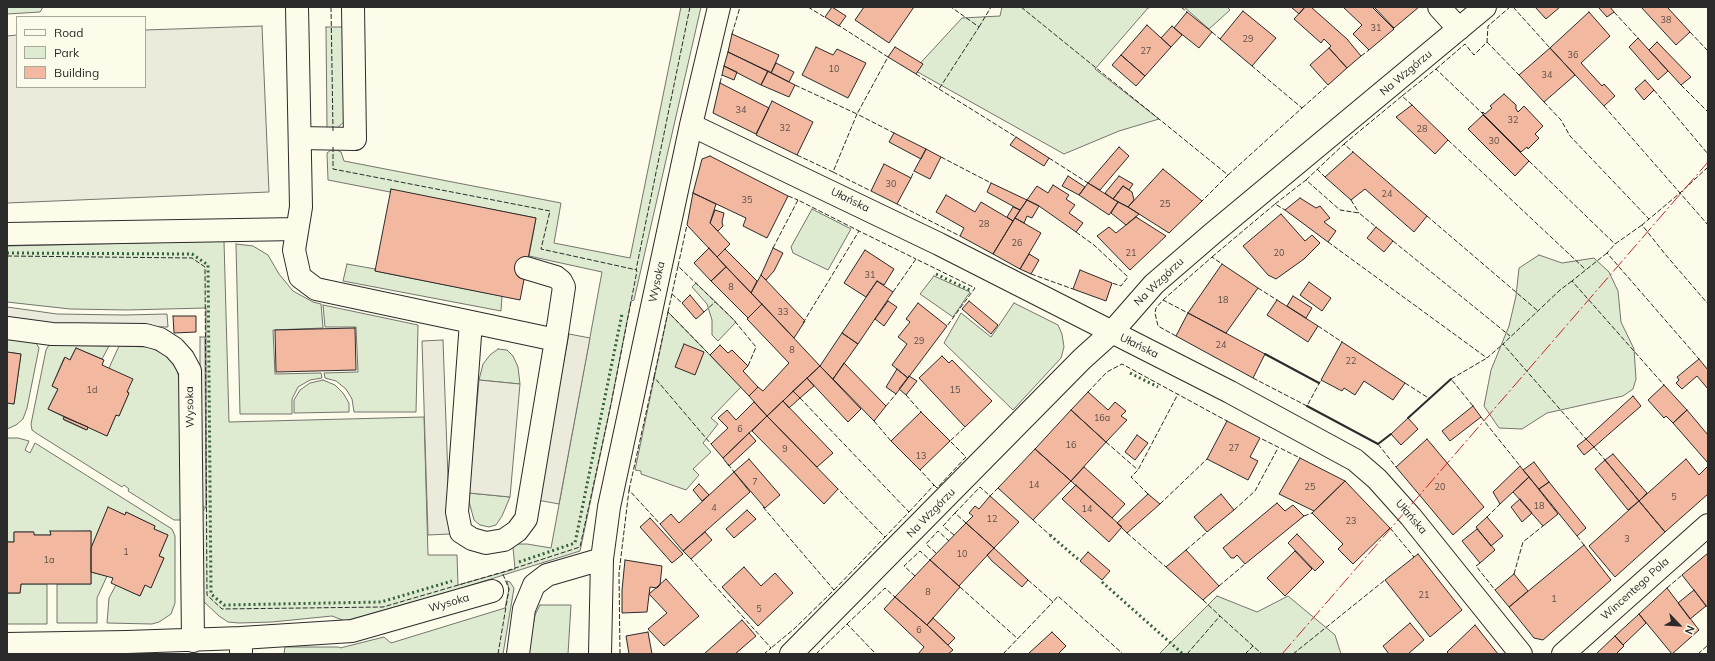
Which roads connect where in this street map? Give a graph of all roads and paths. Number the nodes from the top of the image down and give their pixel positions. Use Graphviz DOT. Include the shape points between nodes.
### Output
graph roads {
  1 [pos="297,7"];
  2 [pos="353,7"];
  3 [pos="719,7"];
  4 [pos="1439,7"];
  5 [pos="1485,7"];
  6 [pos="1459,29"];
  7 [pos="691,124"];
  8 [pos="300,138"];
  9 [pos="297,229"];
  10 [pos="7,234"];
  11 [pos="526,268"];
  12 [pos="471,322"];
  13 [pos="7,328"];
  14 [pos="1112,332"];
  15 [pos="556,340"];
  16 [pos="1708,525"];
  17 [pos="602,559"];
  18 [pos="492,591"];
  19 [pos="193,641"];
  20 [pos="7,644"];
  21 [pos="241,646"];
  22 [pos="518,654"];
  23 [pos="600,654"];
  24 [pos="791,654"];
  25 [pos="1521,654"];
  26 [pos="1563,654"];
  1 -- 8 [label="street"];
  2 -- 8 [label="street" via="355,138"];
  3 -- 7 [label="street, Wysoka"];
  4 -- 6 [label="street"];
  5 -- 6 [label="street, Na Wzgórzu"];
  6 -- 14 [label="street, Na Wzgórzu" via="1154,284"];
  7 -- 14 [label="street, Ułańska" via="885,217"];
  7 -- 17 [label="street, Wysoka" via="615,476"];
  8 -- 9 [label="street" via="301,207"];
  9 -- 10 [label="street"];
  9 -- 12 [label="street" via="294,250 300,277 316,289"];
  11 -- 15 [label="street" via="556,277 564,287"];
  12 -- 15 [label="street"];
  12 -- 15 [label="street" via="457,512 461,532 486,543 504,540 517,531 526,519"];
  13 -- 19 [label="street, Wysoka" via="52,334 145,335 160,339 183,358 190,371"];
  14 -- 24 [label="street, Na Wzgórzu" via="1076,364"];
  14 -- 25 [label="street, Ułańska" via="1244,399 1362,465 1426,535"];
  16 -- 26 [label="street, Wincentego Pola"];
  17 -- 22 [label="street" via="547,576 534,585 524,609"];
  17 -- 23 [label="street, Wysoka"];
  18 -- 21 [label="street, Wysoka" via="352,631"];
  19 -- 20 [label="street, Wysoka"];
  19 -- 21 [label="street, Wysoka"];
}
